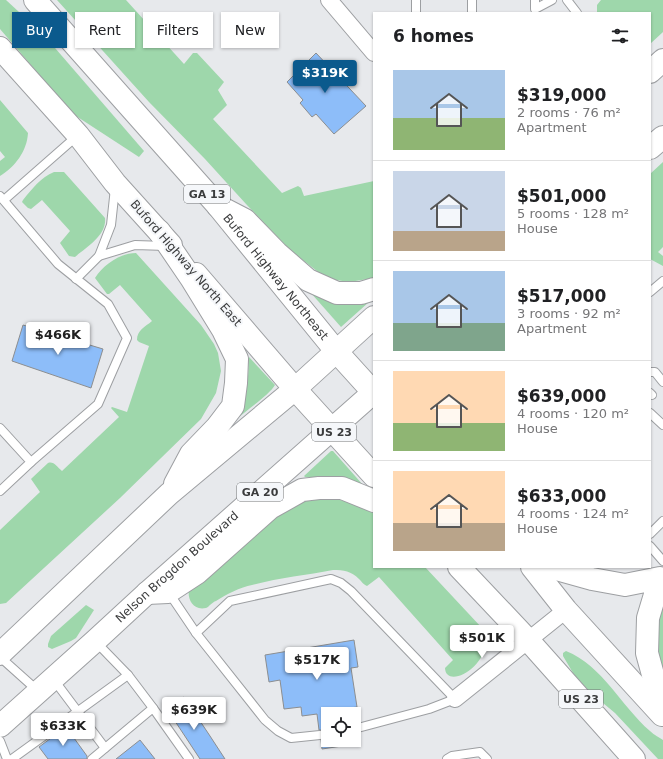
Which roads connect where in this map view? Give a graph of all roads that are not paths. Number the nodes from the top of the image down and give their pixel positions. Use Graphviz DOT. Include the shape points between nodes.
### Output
graph roads {
  1 [pos="35,0"];
  2 [pos="330,0"];
  3 [pos="416,0"];
  4 [pos="472,0"];
  5 [pos="535,0"];
  6 [pos="552,0"];
  7 [pos="567,0"];
  8 [pos="416,12"];
  9 [pos="472,12"];
  10 [pos="576,12"];
  11 [pos="0,48"];
  12 [pos="373,52"];
  13 [pos="663,60"];
  14 [pos="651,71"];
  15 [pos="78,135"];
  16 [pos="663,137"];
  17 [pos="651,147"];
  18 [pos="115,183"];
  19 [pos="2,198"];
  20 [pos="218,206"];
  21 [pos="164,239"];
  22 [pos="99,256"];
  23 [pos="76,279"];
  24 [pos="663,281"];
  25 [pos="373,289"];
  26 [pos="651,291"];
  27 [pos="373,319"];
  28 [pos="336,351"];
  29 [pos="651,372"];
  30 [pos="663,382"];
  31 [pos="295,389"];
  32 [pos="373,392"];
  33 [pos="373,394"];
  34 [pos="651,414"];
  35 [pos="663,425"];
  36 [pos="0,428"];
  37 [pos="331,429"];
  38 [pos="31,462"];
  39 [pos="373,475"];
  40 [pos="0,491"];
  41 [pos="169,494"];
  42 [pos="373,501"];
  43 [pos="663,521"];
  44 [pos="651,533"];
  45 [pos="651,548"];
  46 [pos="460,568"];
  47 [pos="533,568"];
  48 [pos="553,568"];
  49 [pos="662,571"];
  50 [pos="146,592"];
  51 [pos="168,592"];
  52 [pos="566,610"];
  53 [pos="196,633"];
  54 [pos="528,640"];
  55 [pos="95,641"];
  56 [pos="0,655"];
  57 [pos="128,675"];
  58 [pos="46,685"];
  59 [pos="455,699"];
  60 [pos="153,708"];
  61 [pos="78,711"];
  62 [pos="663,711"];
  63 [pos="663,716"];
  64 [pos="0,726"];
  65 [pos="361,727"];
  66 [pos="320,735"];
  67 [pos="0,741"];
  68 [pos="105,748"];
  69 [pos="7,759"];
  70 [pos="12,759"];
  71 [pos="92,759"];
  72 [pos="189,759"];
  73 [pos="447,759"];
  74 [pos="487,759"];
  75 [pos="634,759"];
  1 -- 20 [label="main road, Buford Highway Northeast / GA 13"];
  2 -- 12 [label="street"];
  3 -- 8 [label="lane"];
  4 -- 9 [label="lane"];
  5 -- 6 [label="lane" via="535,9"];
  7 -- 10 [label="lane"];
  11 -- 15 [label="main road, Buford Highway North East"];
  13 -- 14 [label="main road"];
  15 -- 18 [label="main road, Buford Highway North East"];
  15 -- 19 [label="lane"];
  16 -- 17 [label="main road"];
  18 -- 21 [label="main road, Buford Highway North East"];
  18 -- 22 [label="lane" via="111,225"];
  19 -- 23 [label="lane" via="58,264"];
  20 -- 25 [label="main road" via="245,220 308,280 337,293 361,293"];
  20 -- 28 [label="main road, Buford Highway Northeast / GA 13"];
  21 -- 22 [label="lane"];
  21 -- 31 [label="main road, Buford Highway North East"];
  21 -- 41 [label="main road" via="223,330 237,359 232,406 217,427 191,454"];
  22 -- 23 [label="lane"];
  23 -- 38 [label="lane" via="108,304 127,338 98,404"];
  24 -- 26 [label="lane"];
  27 -- 28 [label="main road"];
  28 -- 31 [label="main road"];
  28 -- 32 [label="main road, Buford Highway Northeast / GA 13"];
  29 -- 30 [label="lane" via="655,372"];
  31 -- 37 [label="main road, Buford Highway North East / US 23"];
  31 -- 41 [label="main road"];
  33 -- 37 [label="main road, Nelson Brogdon Boulevard / GA 20"];
  34 -- 35 [label="lane"];
  36 -- 38 [label="lane"];
  37 -- 39 [label="main road, Buford Highway North East / US 23"];
  37 -- 50 [label="main road, Nelson Brogdon Boulevard / GA 20"];
  38 -- 40 [label="lane"];
  41 -- 56 [label="main road"];
  42 -- 51 [label="main road" via="342,488 302,490 270,508 197,573"];
  43 -- 44 [label="lane"];
  45 -- 49 [label="lane"];
  46 -- 54 [label="main road, US 23"];
  47 -- 52 [label="main road"];
  48 -- 49 [label="main road" via="625,585"];
  49 -- 62 [label="main road" via="648,618 647,653"];
  50 -- 51 [label="main road"];
  50 -- 55 [label="main road, Nelson Brogdon Boulevard / GA 20"];
  51 -- 53 [label="lane"];
  52 -- 54 [label="street"];
  52 -- 63 [label="main road"];
  53 -- 59 [label="lane" via="230,601 331,579 341,583 351,592"];
  53 -- 66 [label="lane" via="273,727 290,738"];
  54 -- 59 [label="street"];
  54 -- 75 [label="main road, US 23"];
  55 -- 57 [label="lane"];
  55 -- 58 [label="main road, Nelson Brogdon Boulevard / GA 20"];
  56 -- 58 [label="lane"];
  57 -- 60 [label="lane"];
  57 -- 61 [label="lane"];
  58 -- 61 [label="lane"];
  58 -- 64 [label="main road, Nelson Brogdon Boulevard / GA 20"];
  59 -- 65 [label="lane" via="429,709"];
  60 -- 68 [label="lane"];
  60 -- 72 [label="lane"];
  61 -- 68 [label="lane"];
  61 -- 70 [label="lane"];
  67 -- 69 [label="lane"];
  68 -- 71 [label="lane"];
  73 -- 74 [label="lane" via="480,752"];
}
